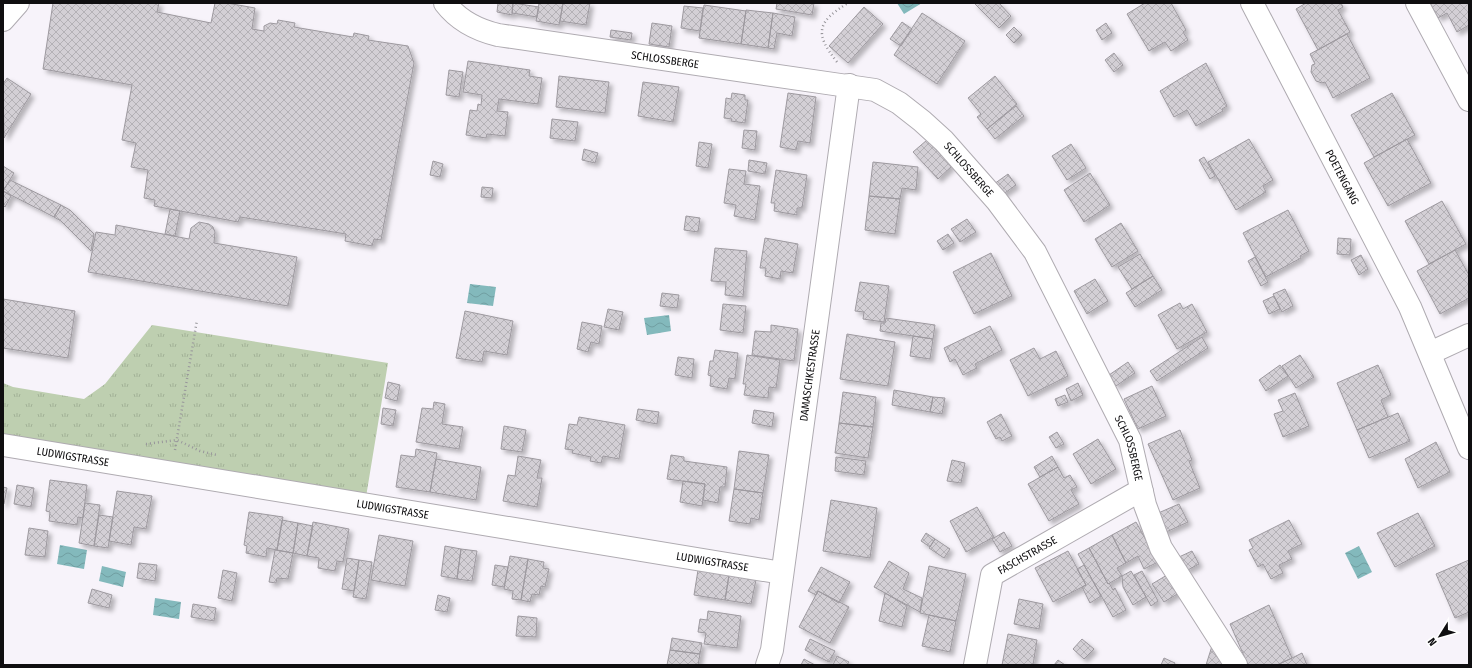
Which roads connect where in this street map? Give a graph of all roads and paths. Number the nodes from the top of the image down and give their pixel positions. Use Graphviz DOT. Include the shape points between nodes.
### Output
graph roads {
  1 [pos="18,3"];
  2 [pos="445,3"];
  3 [pos="848,3"];
  4 [pos="1252,3"];
  5 [pos="1417,3"];
  6 [pos="3,20"];
  7 [pos="848,85"];
  8 [pos="1469,100"];
  9 [pos="197,320"];
  10 [pos="1469,335"];
  11 [pos="1430,353"];
  12 [pos="3,445"];
  13 [pos="1469,448"];
  14 [pos="172,472"];
  15 [pos="1142,492"];
  16 [pos="782,573"];
  17 [pos="767,665"];
  18 [pos="976,665"];
  19 [pos="1236,665"];
  1 -- 6 [label="street"];
  2 -- 7 [label="street, SCHLOSSBERGE" via="461,18 481,31 498,35"];
  3 -- 7 [label="path" via="824,22 822,35 829,52 845,72"];
  4 -- 11 [label="street, POETENGANG" via="1410,307"];
  5 -- 8 [label="street"];
  7 -- 15 [label="street, SCHLOSSBERGE" via="882,93 922,121 956,153 1018,228 1046,272 1127,433"];
  7 -- 16 [label="street, DAMASCHKESTRASSE"];
  9 -- 14 [label="path"];
  10 -- 11 [label="street"];
  11 -- 13 [label="street, POETENGANG"];
  12 -- 14 [label="street, LUDWIGSTRASSE"];
  14 -- 16 [label="street, LUDWIGSTRASSE"];
  15 -- 18 [label="street, FASCHSTRASSE" via="992,575"];
  15 -- 19 [label="street, SCHLOSSBERGE" via="1150,522 1161,548"];
  16 -- 17 [label="street, DAMASCHKESTRASSE" via="772,650"];
}
